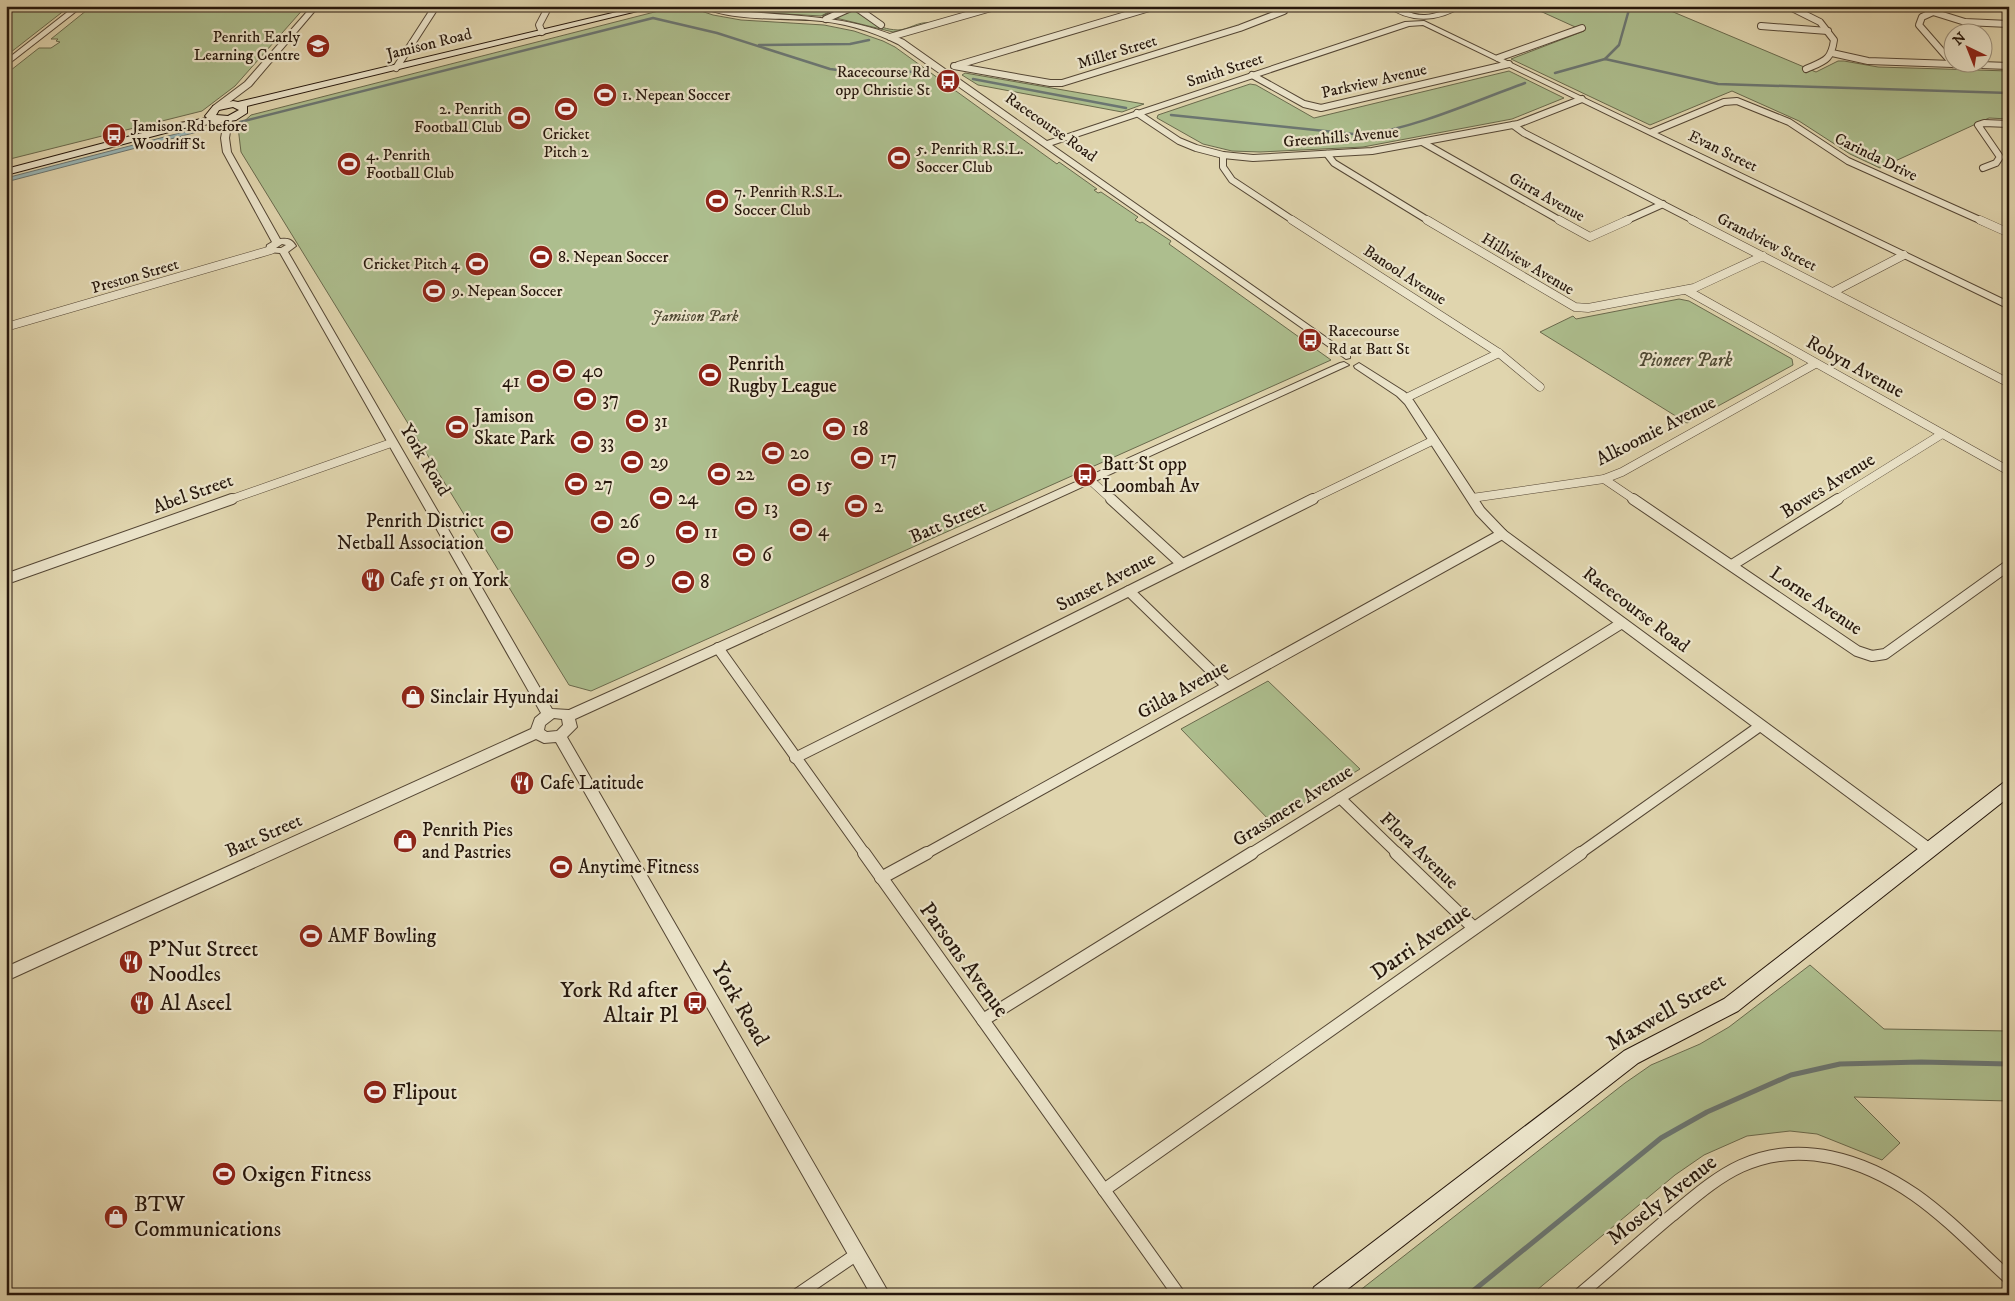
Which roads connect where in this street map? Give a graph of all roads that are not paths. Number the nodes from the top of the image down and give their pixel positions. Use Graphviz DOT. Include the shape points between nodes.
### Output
graph roads {
  1 [pos="80,6"];
  2 [pos="316,6"];
  3 [pos="436,6"];
  4 [pos="549,6"];
  5 [pos="654,6"];
  6 [pos="704,6"];
  7 [pos="854,6"];
  8 [pos="998,6"];
  9 [pos="1156,6"];
  10 [pos="1390,6"];
  11 [pos="1460,6"];
  12 [pos="1788,6"];
  13 [pos="1946,6"];
  14 [pos="1284,11"];
  15 [pos="1933,12"];
  16 [pos="626,13"];
  17 [pos="1413,19"];
  18 [pos="826,20"];
  19 [pos="1425,21"];
  20 [pos="2009,24"];
  21 [pos="881,25"];
  22 [pos="1761,26"];
  23 [pos="1582,28"];
  24 [pos="1828,30"];
  25 [pos="542,32"];
  26 [pos="890,36"];
  27 [pos="1942,52"];
  28 [pos="1832,53"];
  29 [pos="1498,58"];
  30 [pos="6,64"];
  31 [pos="1509,64"];
  32 [pos="1942,64"];
  33 [pos="1992,65"];
  34 [pos="954,66"];
  35 [pos="2009,66"];
  36 [pos="396,68"];
  37 [pos="1806,69"];
  38 [pos="942,70"];
  39 [pos="1252,75"];
  40 [pos="248,84"];
  41 [pos="1582,99"];
  42 [pos="239,108"];
  43 [pos="215,113"];
  44 [pos="1137,113"];
  45 [pos="228,119"];
  46 [pos="2009,124"];
  47 [pos="1512,125"];
  48 [pos="1652,132"];
  49 [pos="1422,142"];
  50 [pos="1046,144"];
  51 [pos="1327,154"];
  52 [pos="1223,155"];
  53 [pos="6,164"];
  54 [pos="1983,168"];
  55 [pos="6,172"];
  56 [pos="1663,204"];
  57 [pos="2009,234"];
  58 [pos="280,247"];
  59 [pos="271,250"];
  60 [pos="1904,255"];
  61 [pos="1763,256"];
  62 [pos="1686,290"];
  63 [pos="1833,292"];
  64 [pos="2009,306"];
  65 [pos="6,327"];
  66 [pos="1499,353"];
  67 [pos="1345,360"];
  68 [pos="1815,364"];
  69 [pos="2009,383"];
  70 [pos="1540,387"];
  71 [pos="1406,398"];
  72 [pos="1942,434"];
  73 [pos="1434,440"];
  74 [pos="391,443"];
  75 [pos="2009,471"];
  76 [pos="1089,479"];
  77 [pos="1604,479"];
  78 [pos="1472,498"];
  79 [pos="1502,534"];
  80 [pos="1182,564"];
  81 [pos="1732,565"];
  82 [pos="2009,565"];
  83 [pos="6,579"];
  84 [pos="1129,591"];
  85 [pos="1622,623"];
  86 [pos="718,648"];
  87 [pos="1227,686"];
  88 [pos="548,715"];
  89 [pos="568,716"];
  90 [pos="1760,726"];
  91 [pos="538,732"];
  92 [pos="560,736"];
  93 [pos="795,758"];
  94 [pos="2009,788"];
  95 [pos="1340,798"];
  96 [pos="1928,849"];
  97 [pos="881,878"];
  98 [pos="1474,928"];
  99 [pos="6,974"];
  100 [pos="983,1020"];
  101 [pos="1104,1190"];
  102 [pos="857,1254"];
  103 [pos="2009,1278"];
  104 [pos="797,1295"];
  105 [pos="881,1295"];
  106 [pos="1179,1295"];
  107 [pos="1322,1295"];
  108 [pos="1579,1295"];
  1 -- 30 [label="street"];
  2 -- 40 [label="street"];
  3 -- 36 [label="street"];
  4 -- 25 [label="street" via="539,25"];
  5 -- 16 [label="main road, Jamison Road"];
  6 -- 18 [label="street, Racecourse Road" via="735,14"];
  7 -- 18 [label="street"];
  7 -- 21 [label="street"];
  8 -- 26 [label="street"];
  9 -- 34 [label="street"];
  10 -- 17 [label="street"];
  11 -- 19 [label="street"];
  12 -- 24 [label="street" via="1817,20"];
  13 -- 15 [label="street"];
  14 -- 34 [label="street, Miller Street" via="1240,28 1062,83"];
  15 -- 20 [label="street" via="1965,22"];
  15 -- 27 [label="street" via="1920,19 1920,28"];
  16 -- 25 [label="main road, Jamison Road"];
  16 -- 42 [label="main road, Jamison Road" via="270,103"];
  17 -- 19 [label="street"];
  17 -- 39 [label="street, Smith Street"];
  18 -- 26 [label="street, Racecourse Road"];
  19 -- 29 [label="street, Evan Street"];
  22 -- 24 [label="street"];
  23 -- 29 [label="street"];
  24 -- 28 [label="street" via="1834,43"];
  25 -- 36 [label="main road, Jamison Road"];
  26 -- 38 [label="street, Racecourse Road"];
  28 -- 32 [label="street" via="1868,61"];
  28 -- 37 [label="street"];
  29 -- 31 [label="street, Evan Street"];
  31 -- 39 [label="street, Parkview Avenue" via="1324,108 1304,104"];
  31 -- 41 [label="street, Evan Street"];
  33 -- 35 [label="street"];
  34 -- 38 [label="street"];
  36 -- 42 [label="main road, Jamison Road"];
  38 -- 50 [label="street, Racecourse Road"];
  39 -- 44 [label="street, Smith Street"];
  40 -- 42 [label="street"];
  40 -- 43 [label="street"];
  41 -- 47 [label="street, Greenhills Avenue"];
  41 -- 48 [label="street, Evan Street"];
  42 -- 43 [label="main road"];
  42 -- 45 [label="main road"];
  43 -- 45 [label="main road"];
  43 -- 53 [label="main road"];
  43 -- 55 [label="main road" via="184,125"];
  44 -- 50 [label="street, Smith Street"];
  44 -- 52 [label="street, Greenhills Avenue" via="1184,143"];
  45 -- 58 [label="street, York Road" via="227,152"];
  46 -- 54 [label="street" via="1979,124 1978,128 2000,157 1996,163"];
  47 -- 49 [label="street, Greenhills Avenue"];
  47 -- 56 [label="street, Grandview Street"];
  48 -- 57 [label="street, Carinda Drive" via="1724,102 1747,103 1802,130 1840,157"];
  48 -- 60 [label="street, Evan Street"];
  49 -- 51 [label="street, Greenhills Avenue" via="1366,152"];
  49 -- 56 [label="street, Girra Avenue" via="1590,237"];
  50 -- 67 [label="street, Racecourse Road"];
  51 -- 52 [label="street, Greenhills Avenue" via="1253,158"];
  51 -- 62 [label="street, Hillview Avenue" via="1334,163 1368,185 1575,307 1588,308"];
  52 -- 66 [label="street, Banool Avenue" via="1222,167 1235,182"];
  56 -- 61 [label="street, Grandview Street"];
  58 -- 59 [label="street"];
  58 -- 74 [label="street, York Road"];
  59 -- 65 [label="street, Preston Street"];
  60 -- 63 [label="street"];
  60 -- 64 [label="street, Evan Street"];
  61 -- 62 [label="street, Hillview Avenue"];
  61 -- 63 [label="street, Grandview Street"];
  62 -- 68 [label="street, Robyn Avenue"];
  63 -- 69 [label="street, Grandview Street"];
  66 -- 70 [label="street, Banool Avenue"];
  66 -- 71 [label="street"];
  67 -- 71 [label="street, Racecourse Road" via="1350,367 1359,366"];
  67 -- 76 [label="street, Batt Street"];
  68 -- 72 [label="street, Robyn Avenue"];
  68 -- 77 [label="street, Alkoomie Avenue"];
  71 -- 73 [label="street, Racecourse Road"];
  72 -- 75 [label="street, Robyn Avenue"];
  72 -- 81 [label="street, Bowes Avenue"];
  73 -- 78 [label="street, Racecourse Road"];
  73 -- 80 [label="street, Sunset Avenue"];
  74 -- 83 [label="street, Abel Street"];
  74 -- 88 [label="street, York Road"];
  76 -- 80 [label="street"];
  76 -- 86 [label="street, Batt Street"];
  77 -- 78 [label="street, Alkoomie Avenue"];
  77 -- 81 [label="street, Lorne Avenue"];
  78 -- 79 [label="street, Racecourse Road" via="1485,518"];
  79 -- 85 [label="street, Racecourse Road"];
  79 -- 87 [label="street, Gilda Avenue"];
  80 -- 84 [label="street, Sunset Avenue"];
  81 -- 82 [label="street, Lorne Avenue" via="1857,651 1872,656 1884,654"];
  84 -- 87 [label="street"];
  84 -- 93 [label="street, Sunset Avenue"];
  85 -- 90 [label="street, Racecourse Road"];
  85 -- 95 [label="street, Grassmere Avenue"];
  86 -- 89 [label="street, Batt Street"];
  86 -- 93 [label="street, Parsons Avenue"];
  87 -- 97 [label="street, Gilda Avenue"];
  88 -- 89 [label="street" via="560,713"];
  88 -- 91 [label="street" via="540,721"];
  89 -- 92 [label="street" via="570,727"];
  90 -- 96 [label="street, Racecourse Road"];
  90 -- 98 [label="street, Darri Avenue"];
  91 -- 92 [label="street" via="544,738"];
  91 -- 99 [label="street, Batt Street"];
  92 -- 102 [label="street, York Road"];
  93 -- 97 [label="street, Parsons Avenue"];
  94 -- 96 [label="main road, Maxwell Street"];
  95 -- 98 [label="street, Flora Avenue"];
  95 -- 100 [label="street, Grassmere Avenue"];
  96 -- 107 [label="main road, Maxwell Street" via="1731,1005 1631,1057"];
  97 -- 100 [label="street, Parsons Avenue"];
  98 -- 101 [label="street, Darri Avenue"];
  100 -- 101 [label="street, Parsons Avenue"];
  101 -- 106 [label="street, Parsons Avenue"];
  102 -- 104 [label="street"];
  102 -- 105 [label="street, York Road"];
  103 -- 108 [label="street, Mosely Avenue" via="1926,1204 1892,1180 1850,1162 1792,1152 1746,1163 1719,1178"];
}
